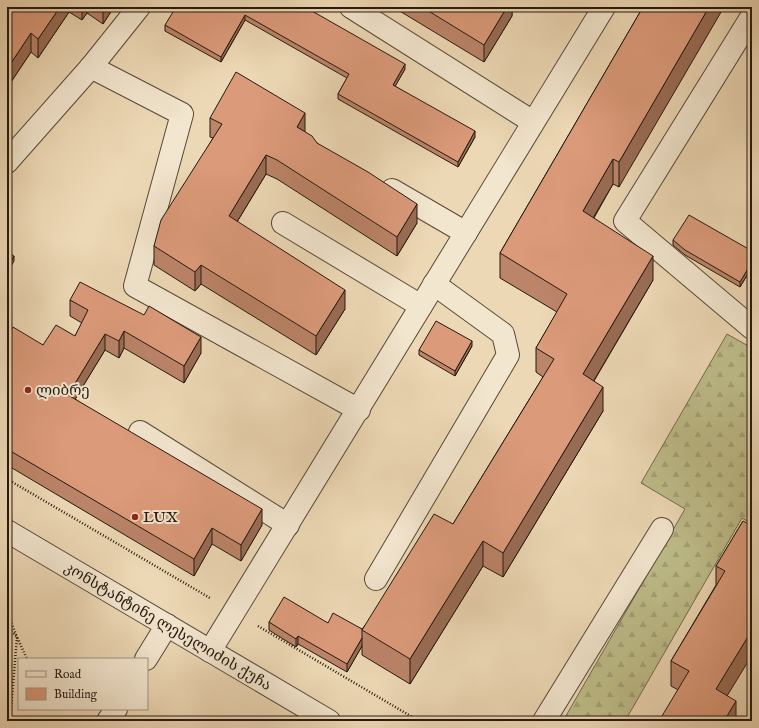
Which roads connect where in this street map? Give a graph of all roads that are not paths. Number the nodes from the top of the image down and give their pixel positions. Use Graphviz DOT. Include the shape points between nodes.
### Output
graph roads {
  1 [pos="139,7"];
  2 [pos="351,7"];
  3 [pos="604,7"];
  4 [pos="752,16"];
  5 [pos="90,67"];
  6 [pos="533,122"];
  7 [pos="7,162"];
  8 [pos="378,182"];
  9 [pos="283,223"];
  10 [pos="466,233"];
  11 [pos="434,284"];
  12 [pos="421,306"];
  13 [pos="752,328"];
  14 [pos="359,410"];
  15 [pos="140,432"];
  16 [pos="288,525"];
  17 [pos="662,529"];
  18 [pos="7,531"];
  19 [pos="376,579"];
  20 [pos="166,625"];
  21 [pos="210,651"];
  22 [pos="147,658"];
  23 [pos="115,710"];
  24 [pos="108,721"];
  25 [pos="329,721"];
  26 [pos="544,721"];
  1 -- 5 [label="street"];
  2 -- 6 [label="street"];
  3 -- 6 [label="street"];
  4 -- 13 [label="street" via="625,221"];
  5 -- 7 [label="street"];
  5 -- 14 [label="street" via="182,114 135,286"];
  6 -- 10 [label="street"];
  8 -- 10 [label="street"];
  9 -- 12 [label="street"];
  10 -- 11 [label="street"];
  11 -- 12 [label="street"];
  11 -- 19 [label="street" via="503,334 508,355"];
  12 -- 14 [label="street"];
  14 -- 16 [label="street"];
  15 -- 16 [label="street"];
  16 -- 21 [label="street"];
  17 -- 26 [label="street"];
  18 -- 20 [label="street, კონსტანტინე ლესელიძის ქუჩა"];
  20 -- 21 [label="street, კონსტანტინე ლესელიძის ქუჩა"];
  20 -- 22 [label="street"];
  21 -- 25 [label="street, კონსტანტინე ლესელიძის ქუჩა"];
  23 -- 24 [label="street"];
}
